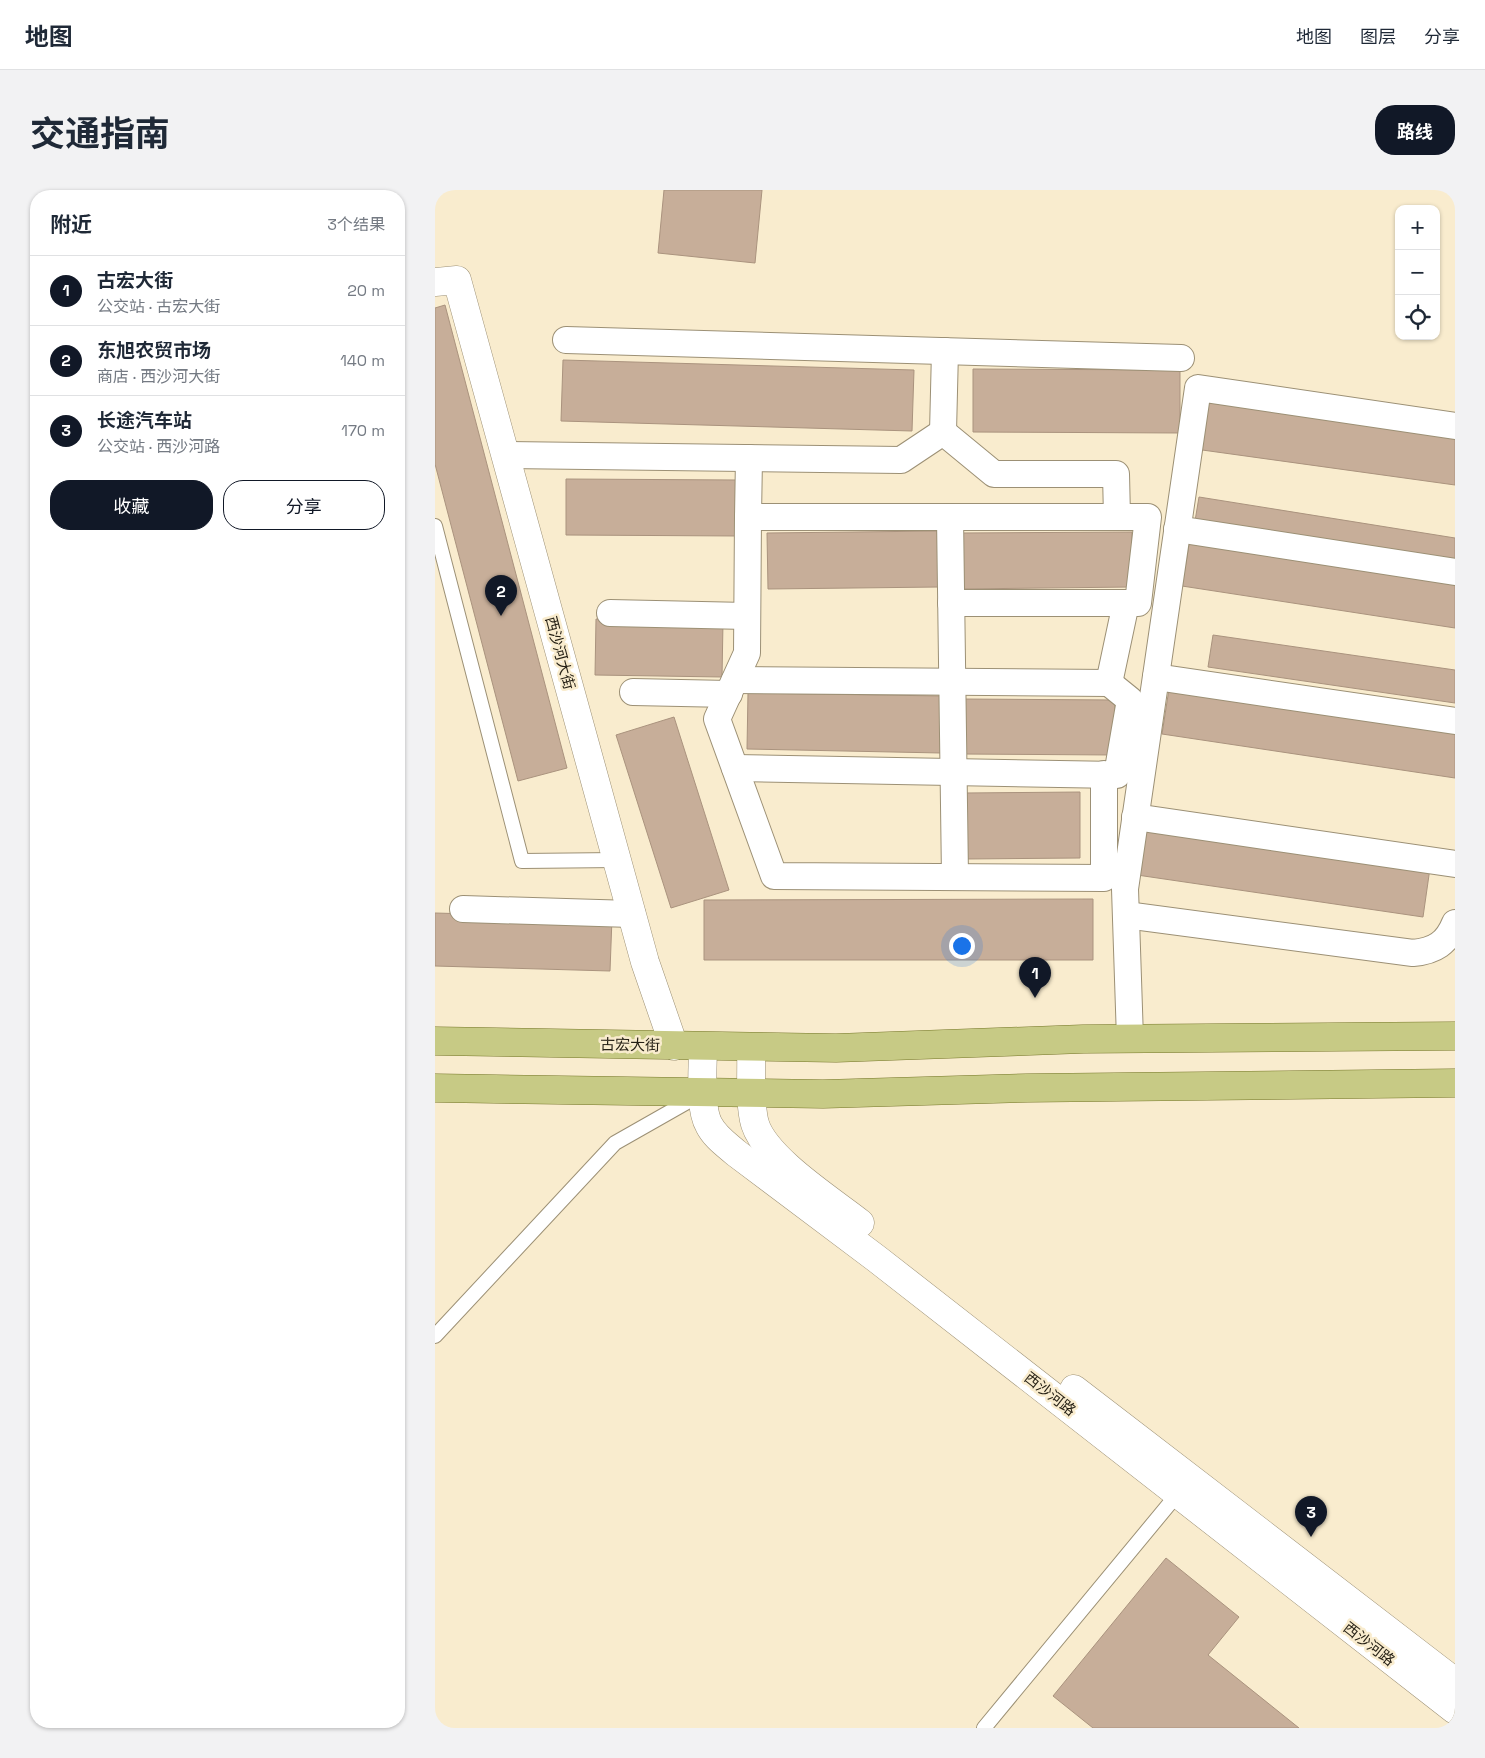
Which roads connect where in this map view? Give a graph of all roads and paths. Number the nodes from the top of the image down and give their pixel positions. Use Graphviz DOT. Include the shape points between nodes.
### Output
graph roads {
  1 [pos="435,282"];
  2 [pos="566,340"];
  3 [pos="945,351"];
  4 [pos="1181,358"];
  5 [pos="1455,426"];
  6 [pos="943,432"];
  7 [pos="506,455"];
  8 [pos="749,458"];
  9 [pos="747,516"];
  10 [pos="950,517"];
  11 [pos="1117,518"];
  12 [pos="435,526"];
  13 [pos="1177,529"];
  14 [pos="1455,572"];
  15 [pos="951,603"];
  16 [pos="1126,603"];
  17 [pos="610,613"];
  18 [pos="747,616"];
  19 [pos="1156,677"];
  20 [pos="952,682"];
  21 [pos="1109,683"];
  22 [pos="732,687"];
  23 [pos="633,692"];
  24 [pos="1455,721"];
  25 [pos="735,768"];
  26 [pos="953,772"];
  27 [pos="1104,774"];
  28 [pos="1135,817"];
  29 [pos="617,860"];
  30 [pos="1455,864"];
  31 [pos="955,877"];
  32 [pos="463,908"];
  33 [pos="632,914"];
  34 [pos="1126,915"];
  35 [pos="1455,924"];
  36 [pos="1455,1036"];
  37 [pos="1130,1039"];
  38 [pos="435,1041"];
  39 [pos="674,1046"];
  40 [pos="703,1047"];
  41 [pos="751,1048"];
  42 [pos="1455,1083"];
  43 [pos="435,1088"];
  44 [pos="703,1093"];
  45 [pos="752,1094"];
  46 [pos="435,1336"];
  47 [pos="1184,1486"];
  48 [pos="1455,1682"];
  49 [pos="1455,1710"];
  50 [pos="985,1728"];
  1 -- 7 [label="street, 西沙河大街" via="457,280"];
  2 -- 3 [label="street"];
  3 -- 4 [label="street"];
  3 -- 6 [label="street"];
  5 -- 13 [label="street" via="1198,388"];
  6 -- 8 [label="street" via="901,460"];
  6 -- 11 [label="street" via="994,474 1116,474"];
  7 -- 8 [label="street"];
  7 -- 29 [label="street, 西沙河大街"];
  8 -- 9 [label="street"];
  9 -- 10 [label="street"];
  9 -- 18 [label="street"];
  10 -- 11 [label="street"];
  10 -- 15 [label="street"];
  11 -- 16 [label="street" via="1148,518 1138,603"];
  12 -- 29 [label="lane" via="522,861"];
  13 -- 14 [label="street"];
  13 -- 19 [label="street"];
  15 -- 16 [label="street"];
  15 -- 20 [label="street"];
  16 -- 21 [label="street"];
  17 -- 18 [label="street"];
  18 -- 22 [label="street" via="747,654"];
  19 -- 24 [label="street"];
  19 -- 28 [label="street"];
  20 -- 21 [label="street"];
  20 -- 22 [label="street"];
  20 -- 26 [label="street"];
  21 -- 27 [label="street" via="1130,700 1117,775"];
  22 -- 23 [label="street"];
  22 -- 25 [label="street" via="717,719"];
  25 -- 26 [label="street"];
  25 -- 31 [label="street" via="774,876"];
  26 -- 27 [label="street"];
  26 -- 31 [label="street"];
  27 -- 31 [label="street" via="1104,878"];
  28 -- 30 [label="street"];
  28 -- 34 [label="street" via="1125,889"];
  29 -- 33 [label="street, 西沙河大街"];
  32 -- 33 [label="street"];
  33 -- 39 [label="street, 西沙河大街"];
  34 -- 35 [label="street" via="1413,953 1438,947 1450,937"];
  34 -- 37 [label="street"];
  36 -- 37 [label="main road, 古宏大街"];
  37 -- 41 [label="main road, 古宏大街"];
  38 -- 39 [label="main road, 古宏大街"];
  39 -- 40 [label="main road, 古宏大街"];
  40 -- 41 [label="main road, 古宏大街"];
  40 -- 44 [label="street, 西沙河路"];
  41 -- 45 [label="street, 西沙河路"];
  42 -- 45 [label="main road"];
  43 -- 44 [label="main road"];
  44 -- 45 [label="main road"];
  44 -- 46 [label="lane" via="615,1143"];
  44 -- 47 [label="street, 西沙河路" via="707,1124 736,1153"];
  45 -- 47 [label="street, 西沙河路" via="755,1123 764,1142 779,1159"];
  47 -- 48 [label="street, 西沙河路"];
  47 -- 49 [label="street, 西沙河路"];
  47 -- 50 [label="lane"];
}
